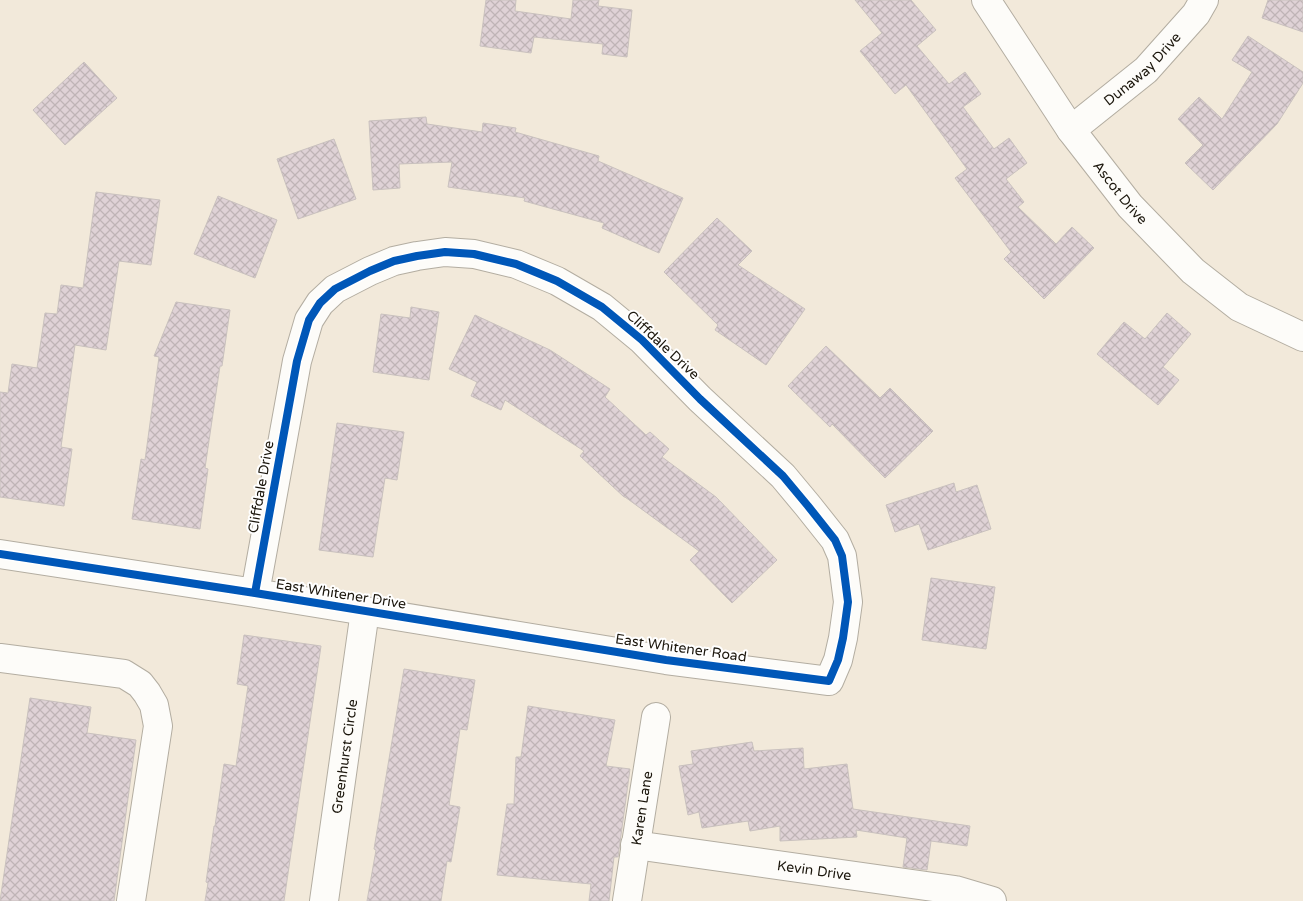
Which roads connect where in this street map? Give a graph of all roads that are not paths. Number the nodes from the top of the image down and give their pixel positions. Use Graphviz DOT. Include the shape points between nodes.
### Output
graph roads {
  1 [pos="986,0"];
  2 [pos="1204,0"];
  3 [pos="1071,130"];
  4 [pos="1303,337"];
  5 [pos="0,554"];
  6 [pos="255,593"];
  7 [pos="365,611"];
  8 [pos="530,638"];
  9 [pos="0,658"];
  10 [pos="829,681"];
  11 [pos="656,717"];
  12 [pos="635,845"];
  13 [pos="131,901"];
  14 [pos="324,901"];
  15 [pos="627,901"];
  16 [pos="992,901"];
  1 -- 3 [label="street, Ascot Drive"];
  2 -- 3 [label="street, Dunaway Drive" via="1196,14 1146,70"];
  3 -- 4 [label="street, Ascot Drive" via="1130,206 1193,271 1239,307"];
  5 -- 6 [label="street, East Whitener Drive"];
  6 -- 7 [label="street, East Whitener Drive"];
  6 -- 10 [label="street, Cliffdale Drive" via="298,361 309,320 335,289 394,261 445,252 474,254 516,264 557,281 602,307 642,340 783,476 808,506 836,540 842,556 848,602 838,660"];
  7 -- 8 [label="street, East Whitener Drive"];
  7 -- 14 [label="street, Greenhurst Circle"];
  8 -- 10 [label="street, East Whitener Road"];
  9 -- 13 [label="street" via="124,674 140,684 154,705 158,726"];
  11 -- 12 [label="street, Karen Lane"];
  12 -- 15 [label="street, Karen Lane"];
  12 -- 16 [label="street, Kevin Drive" via="955,890"];
}
